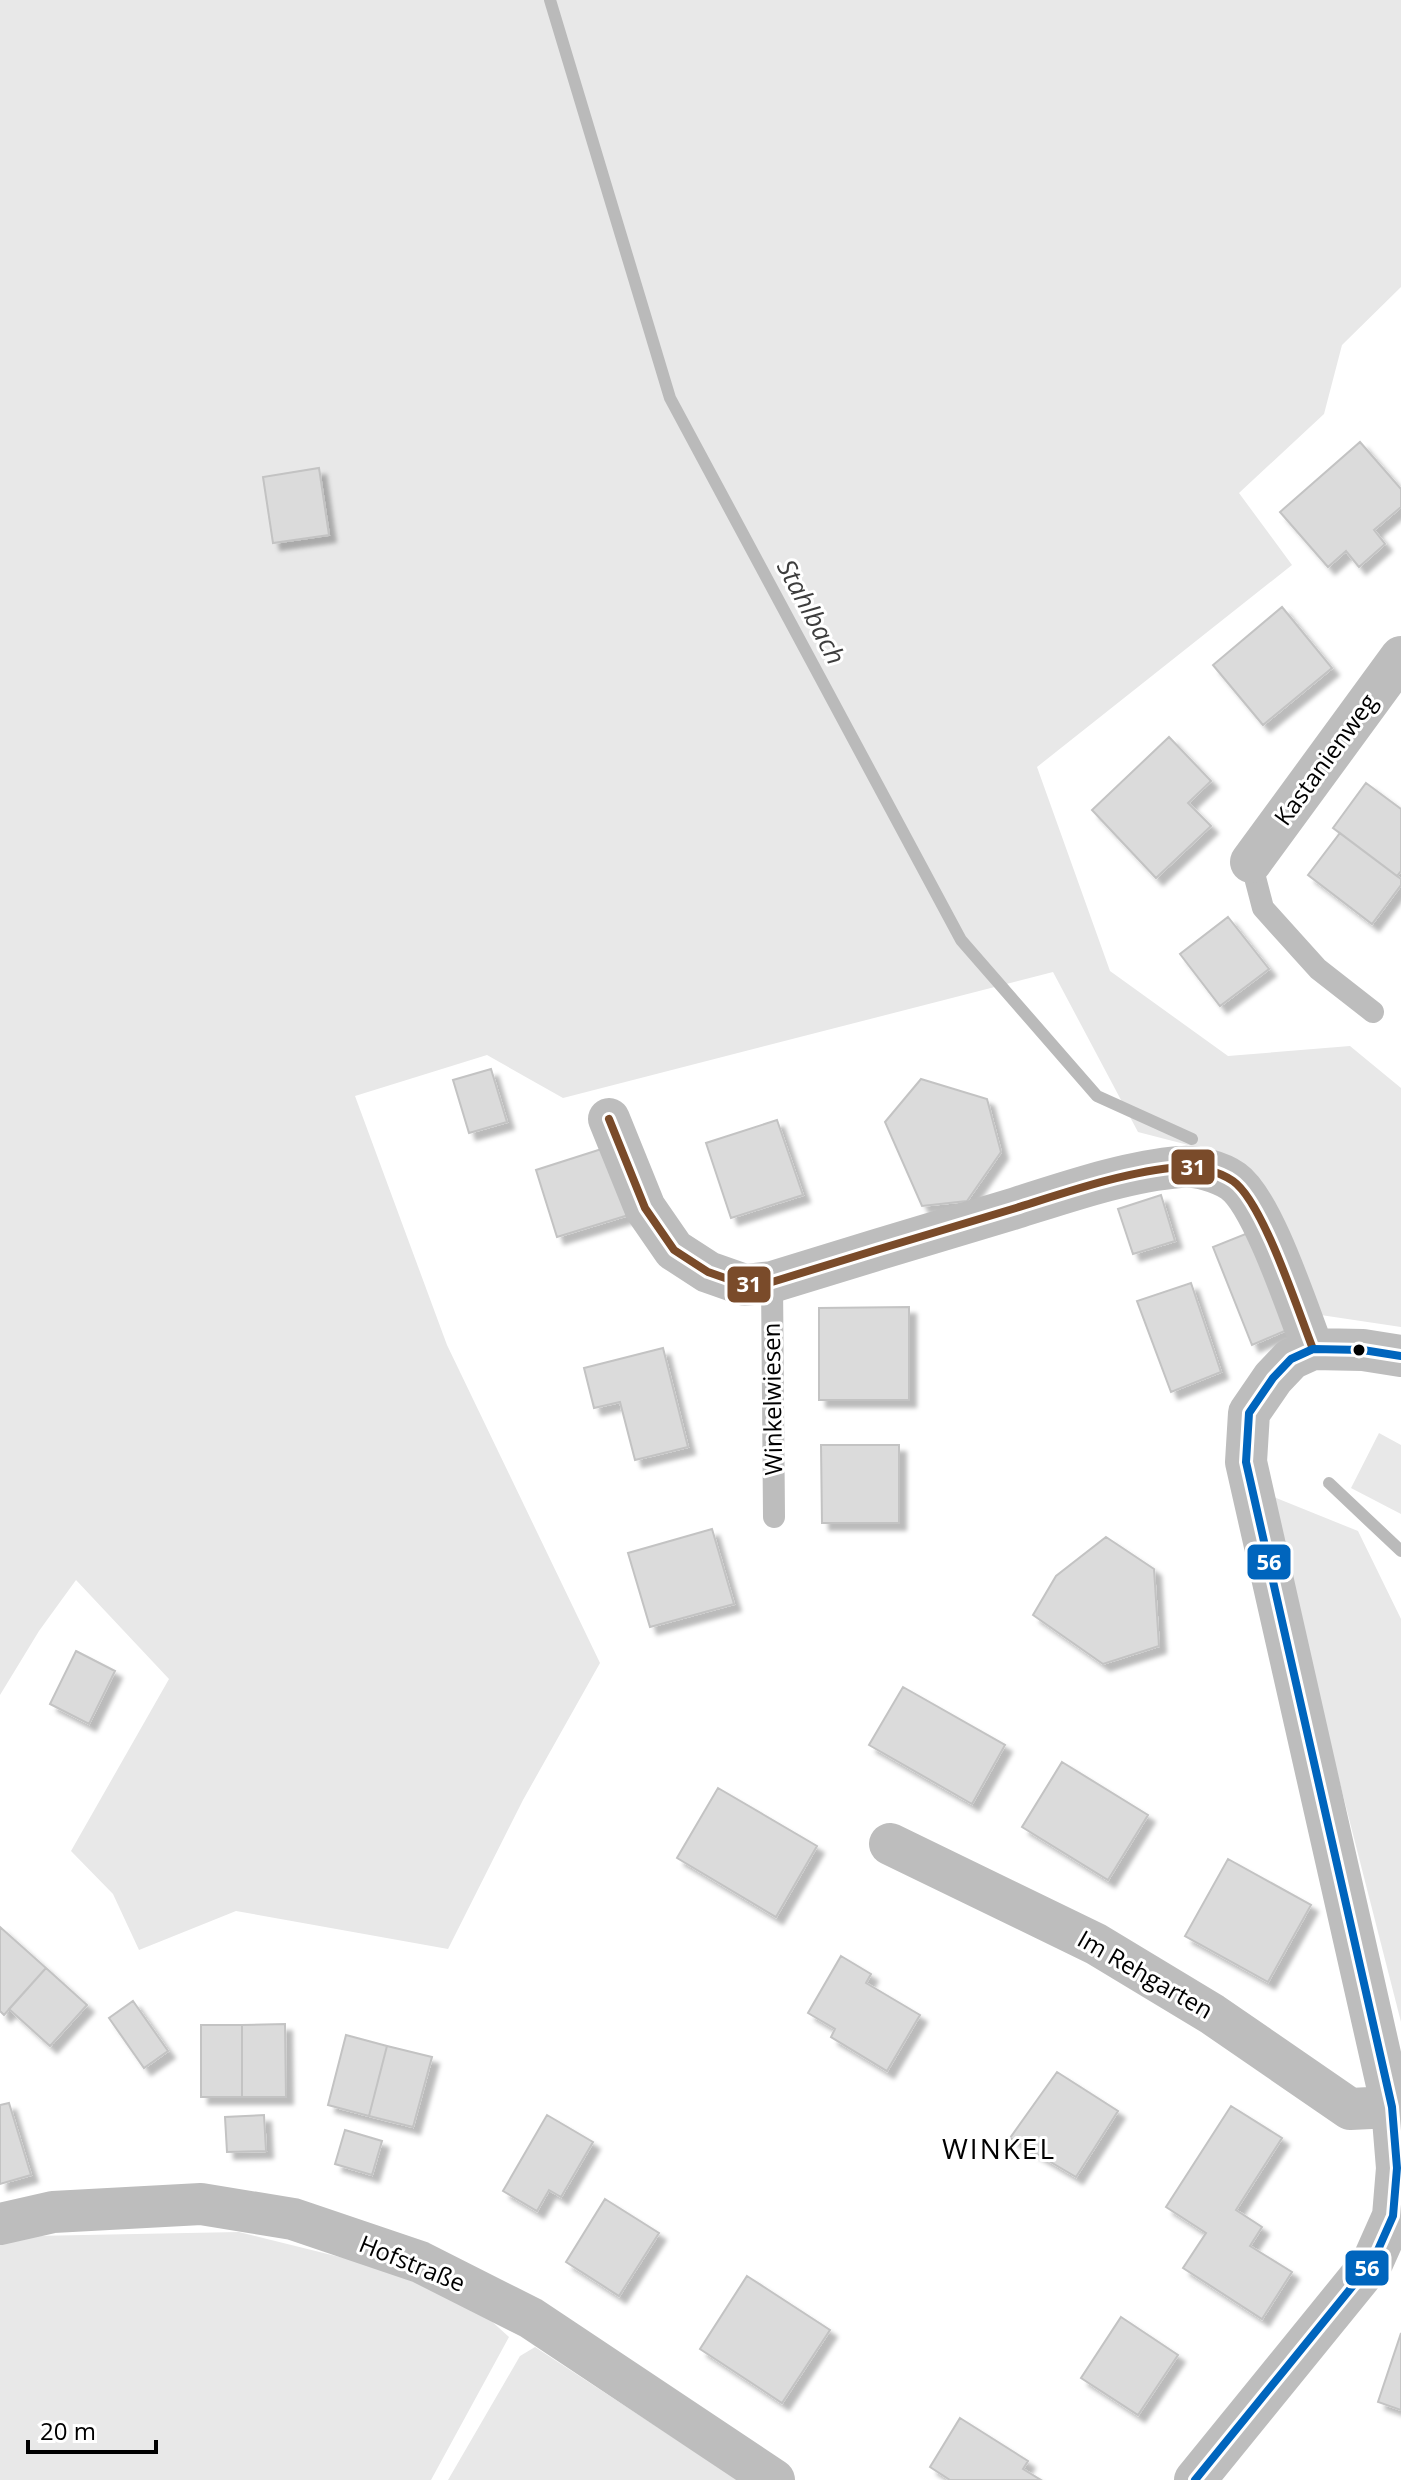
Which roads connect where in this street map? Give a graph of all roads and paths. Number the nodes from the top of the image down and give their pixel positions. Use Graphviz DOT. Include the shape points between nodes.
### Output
graph roads {
  1 [pos="1401,657"];
  2 [pos="1251,862"];
  3 [pos="1373,1012"];
  4 [pos="609,1119"];
  5 [pos="772,1282"];
  6 [pos="1313,1349"];
  7 [pos="1401,1356"];
  8 [pos="774,1517"];
  9 [pos="890,1844"];
  10 [pos="1392,2107"];
  11 [pos="0,2224"];
  12 [pos="774,2480"];
  13 [pos="1195,2480"];
  1 -- 2 [label="street, Kastanienweg"];
  2 -- 3 [label="lane" via="1263,908 1318,969"];
  4 -- 5 [label="street" via="645,1208 674,1250 708,1272 745,1285"];
  5 -- 6 [label="street" via="1062,1193 1184,1166 1232,1180 1248,1196"];
  5 -- 8 [label="lane, Winkelwiesen"];
  6 -- 7 [label="street"];
  6 -- 10 [label="street" via="1291,1359 1249,1413 1246,1462"];
  9 -- 10 [label="street, Im Rehgarten" via="1096,1944 1212,2014 1350,2109"];
  10 -- 13 [label="street" via="1397,2168 1393,2216 1373,2261"];
  11 -- 12 [label="street, Hofstraße" via="53,2212 201,2204 293,2219 420,2262 531,2318"];
}
